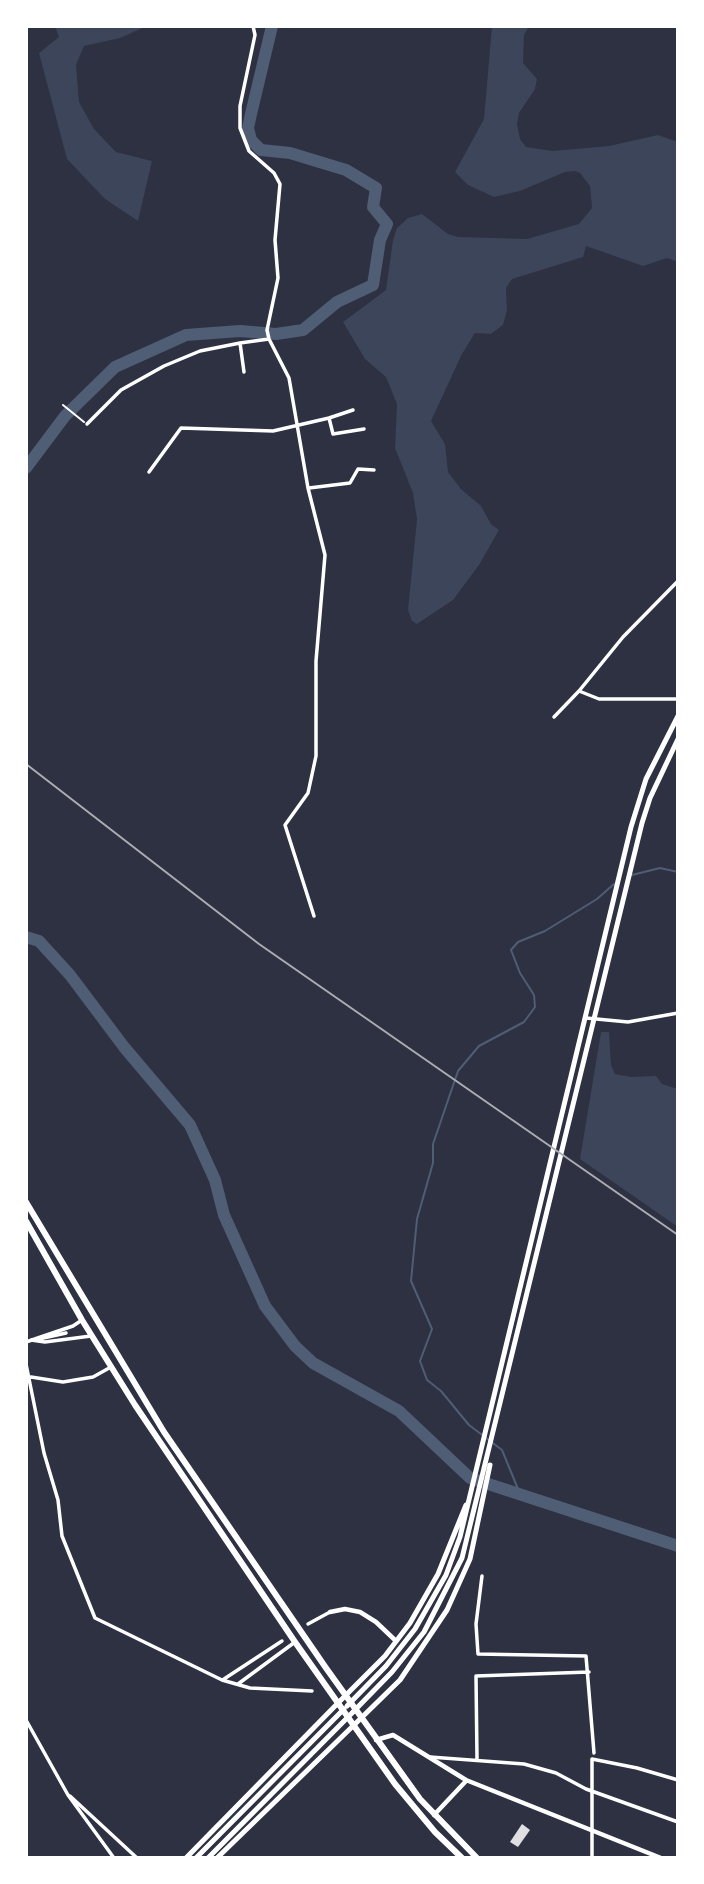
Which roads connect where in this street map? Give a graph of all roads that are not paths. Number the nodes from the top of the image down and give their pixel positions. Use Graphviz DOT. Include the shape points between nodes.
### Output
graph roads {
  1 [pos="253,26"];
  2 [pos="269,338"];
  3 [pos="240,343"];
  4 [pos="244,372"];
  5 [pos="353,410"];
  6 [pos="329,418"];
  7 [pos="87,424"];
  8 [pos="297,425"];
  9 [pos="364,429"];
  10 [pos="374,470"];
  11 [pos="149,472"];
  12 [pos="308,488"];
  13 [pos="678,581"];
  14 [pos="579,691"];
  15 [pos="678,699"];
  16 [pos="678,716"];
  17 [pos="554,717"];
  18 [pos="678,739"];
  19 [pos="314,916"];
  20 [pos="678,1013"];
  21 [pos="586,1018"];
  22 [pos="595,1020"];
  23 [pos="26,1202"];
  24 [pos="26,1221"];
  25 [pos="82,1320"];
  26 [pos="66,1334"];
  27 [pos="92,1336"];
  28 [pos="28,1341"];
  29 [pos="26,1364"];
  30 [pos="111,1367"];
  31 [pos="31,1377"];
  32 [pos="26,1382"];
  33 [pos="32,1383"];
  34 [pos="471,1496"];
  35 [pos="480,1503"];
  36 [pos="482,1576"];
  37 [pos="330,1612"];
  38 [pos="308,1624"];
  39 [pos="282,1640"];
  40 [pos="396,1641"];
  41 [pos="295,1642"];
  42 [pos="589,1672"];
  43 [pos="222,1680"];
  44 [pos="238,1684"];
  45 [pos="312,1691"];
  46 [pos="346,1695"];
  47 [pos="338,1703"];
  48 [pos="361,1718"];
  49 [pos="26,1720"];
  50 [pos="354,1725"];
  51 [pos="376,1740"];
  52 [pos="594,1753"];
  53 [pos="428,1758"];
  54 [pos="477,1759"];
  55 [pos="466,1780"];
  56 [pos="678,1780"];
  57 [pos="591,1790"];
  58 [pos="68,1795"];
  59 [pos="434,1816"];
  60 [pos="678,1822"];
  61 [pos="594,1831"];
  62 [pos="216,1854"];
  63 [pos="114,1858"];
  64 [pos="138,1858"];
  65 [pos="186,1858"];
  66 [pos="196,1858"];
  67 [pos="208,1858"];
  68 [pos="462,1858"];
  69 [pos="477,1858"];
  70 [pos="592,1858"];
  71 [pos="661,1858"];
  72 [pos="669,1858"];
  73 [pos="678,1858"];
  1 -- 2 [label="street" via="240,128 249,151 274,173 281,194 275,240 278,278"];
  2 -- 3 [label="street"];
  2 -- 8 [label="street" via="289,378"];
  3 -- 4 [label="street"];
  3 -- 7 [label="street" via="200,351 146,375 121,390"];
  5 -- 6 [label="street"];
  6 -- 8 [label="street"];
  6 -- 9 [label="street" via="333,433"];
  8 -- 11 [label="street" via="273,431 181,428"];
  8 -- 12 [label="street"];
  10 -- 12 [label="street" via="358,469 350,483"];
  12 -- 19 [label="street" via="325,569 316,661 317,738 308,793 285,825"];
  13 -- 14 [label="street"];
  14 -- 15 [label="street" via="598,699"];
  14 -- 17 [label="street"];
  16 -- 21 [label="main road" via="646,779 631,827"];
  18 -- 22 [label="main road" via="642,822"];
  20 -- 22 [label="street" via="628,1022"];
  21 -- 22 [label="street"];
  21 -- 34 [label="main road"];
  22 -- 35 [label="main road"];
  23 -- 46 [label="highway" via="164,1432"];
  24 -- 25 [label="highway"];
  25 -- 27 [label="highway"];
  25 -- 28 [label="street"];
  26 -- 28 [label="street"];
  27 -- 28 [label="street"];
  27 -- 30 [label="highway"];
  29 -- 31 [label="street"];
  30 -- 31 [label="street" via="93,1377 63,1382"];
  30 -- 41 [label="highway"];
  31 -- 33 [label="street"];
  32 -- 33 [label="street"];
  33 -- 43 [label="street" via="62,1536 95,1618"];
  34 -- 40 [label="main road" via="438,1573"];
  34 -- 66 [label="main road" via="446,1575 409,1638"];
  35 -- 48 [label="main road" via="462,1581 400,1680"];
  35 -- 62 [label="main road" via="454,1579 408,1654"];
  36 -- 42 [label="street" via="476,1624 478,1654 586,1656"];
  37 -- 38 [label="street"];
  37 -- 40 [label="street" via="360,1612"];
  39 -- 43 [label="street"];
  40 -- 46 [label="main road"];
  41 -- 44 [label="street"];
  41 -- 47 [label="highway"];
  42 -- 52 [label="street"];
  42 -- 54 [label="street" via="476,1676"];
  43 -- 44 [label="street"];
  44 -- 45 [label="street"];
  46 -- 47 [label="main road"];
  46 -- 48 [label="highway"];
  47 -- 50 [label="highway"];
  47 -- 65 [label="main road"];
  48 -- 50 [label="main road"];
  48 -- 51 [label="highway"];
  49 -- 58 [label="street"];
  50 -- 62 [label="main road"];
  50 -- 68 [label="highway" via="416,1811"];
  51 -- 53 [label="street" via="397,1737"];
  51 -- 59 [label="highway"];
  53 -- 54 [label="street"];
  53 -- 55 [label="street"];
  54 -- 57 [label="street" via="523,1764"];
  55 -- 59 [label="street"];
  55 -- 61 [label="street"];
  56 -- 57 [label="street" via="596,1758 592,1759"];
  57 -- 60 [label="street"];
  57 -- 61 [label="street"];
  58 -- 63 [label="street"];
  58 -- 64 [label="street"];
  59 -- 69 [label="highway"];
  61 -- 70 [label="street"];
  61 -- 71 [label="street"];
  62 -- 67 [label="main road"];
  72 -- 73 [label="street"];
}
